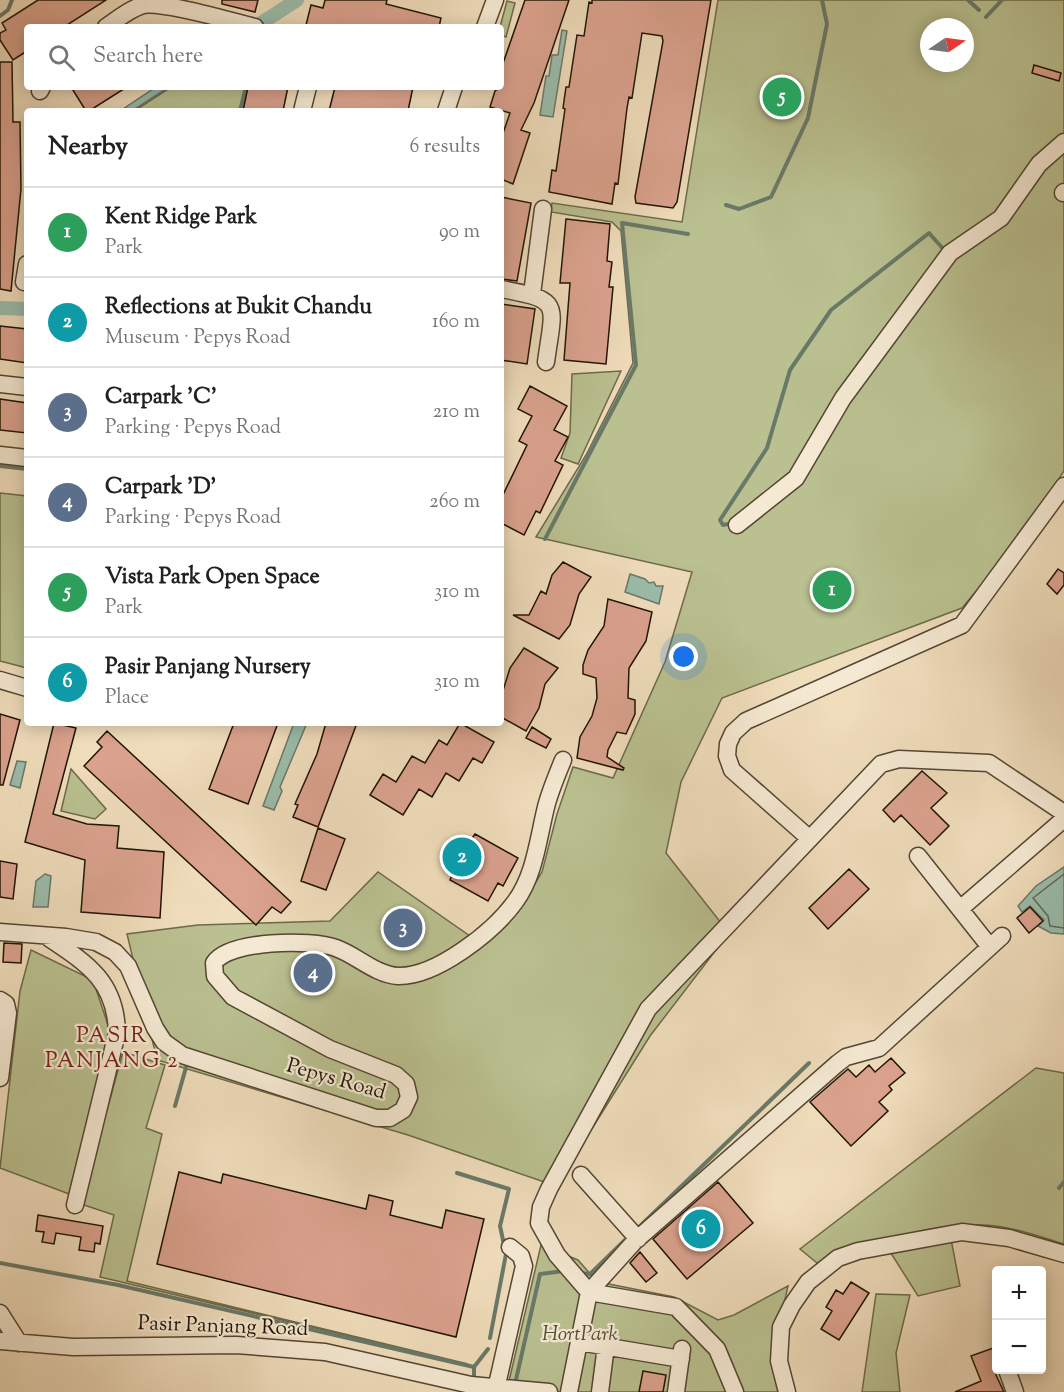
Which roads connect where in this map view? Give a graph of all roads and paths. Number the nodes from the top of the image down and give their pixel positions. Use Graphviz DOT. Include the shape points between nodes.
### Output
graph roads {
  1 [pos="485,0"];
  2 [pos="495,0"];
  3 [pos="111,24"];
  4 [pos="240,24"];
  5 [pos="477,24"];
  6 [pos="486,24"];
  7 [pos="307,90"];
  8 [pos="453,90"];
  9 [pos="462,90"];
  10 [pos="304,108"];
  11 [pos="447,108"];
  12 [pos="455,108"];
  13 [pos="1064,142"];
  14 [pos="543,209"];
  15 [pos="504,289"];
  16 [pos="532,294"];
  17 [pos="546,362"];
  18 [pos="0,384"];
  19 [pos="24,387"];
  20 [pos="0,455"];
  21 [pos="24,458"];
  22 [pos="1064,486"];
  23 [pos="737,525"];
  24 [pos="0,681"];
  25 [pos="24,687"];
  26 [pos="563,760"];
  27 [pos="1064,813"];
  28 [pos="1064,819"];
  29 [pos="810,839"];
  30 [pos="918,856"];
  31 [pos="960,909"];
  32 [pos="0,932"];
  33 [pos="49,938"];
  34 [pos="0,1000"];
  35 [pos="0,1078"];
  36 [pos="581,1175"];
  37 [pos="75,1205"];
  38 [pos="638,1239"];
  39 [pos="510,1246"];
  40 [pos="1064,1254"];
  41 [pos="589,1292"];
  42 [pos="0,1313"];
  43 [pos="0,1341"];
  44 [pos="579,1342"];
  45 [pos="19,1343"];
  46 [pos="606,1346"];
  47 [pos="1008,1374"];
  48 [pos="496,1389"];
  49 [pos="549,1392"];
  50 [pos="569,1392"];
  51 [pos="600,1392"];
  52 [pos="676,1392"];
  53 [pos="735,1392"];
  54 [pos="787,1392"];
  55 [pos="1015,1392"];
  1 -- 5 [label="street"];
  2 -- 6 [label="street"];
  3 -- 4 [label="street" via="145,5"];
  7 -- 10 [label="street"];
  8 -- 11 [label="street"];
  9 -- 12 [label="street"];
  13 -- 23 [label="street" via="1039,164 1001,218 950,253 843,398 796,478"];
  14 -- 16 [label="street"];
  15 -- 16 [label="street"];
  16 -- 17 [label="street" via="542,296 550,306"];
  18 -- 19 [label="street"];
  20 -- 21 [label="street"];
  22 -- 29 [label="street" via="962,625 746,721 733,733 727,756 732,770"];
  24 -- 25 [label="street"];
  26 -- 33 [label="street, Pepys Road" via="546,805 530,873 515,902 469,945 432,969 396,976 336,948 308,941 224,953 214,963 215,976 233,997 330,1049 396,1075 406,1084 409,1097 403,1110 390,1119 376,1118 182,1055 164,1042 128,966 115,952 96,942"];
  27 -- 29 [label="street" via="989,763 898,759 881,764"];
  28 -- 31 [label="street"];
  29 -- 41 [label="street" via="648,1009 541,1206 539,1223 556,1255"];
  30 -- 31 [label="street"];
  31 -- 38 [label="street" via="996,942 879,1048 838,1063"];
  32 -- 33 [label="street, Pepys Road"];
  33 -- 37 [label="street" via="85,962 106,988 116,1015 117,1033"];
  34 -- 35 [label="street" via="6,1004 8,1013"];
  36 -- 38 [label="street"];
  38 -- 41 [label="street"];
  39 -- 48 [label="street" via="521,1256 524,1266"];
  40 -- 54 [label="street" via="1009,1238 962,1232 838,1258 808,1282 781,1327 779,1361"];
  41 -- 44 [label="street"];
  41 -- 53 [label="street" via="676,1307 717,1349"];
  42 -- 45 [label="street"];
  43 -- 45 [label="street, Pasir Panjang Road"];
  44 -- 46 [label="street"];
  44 -- 50 [label="street"];
  45 -- 48 [label="street, Pasir Panjang Road" via="73,1347 236,1345 325,1352"];
  46 -- 51 [label="street"];
  46 -- 52 [label="street" via="681,1354"];
  47 -- 55 [label="street"];
  48 -- 49 [label="street, Pasir Panjang Road"];
}
